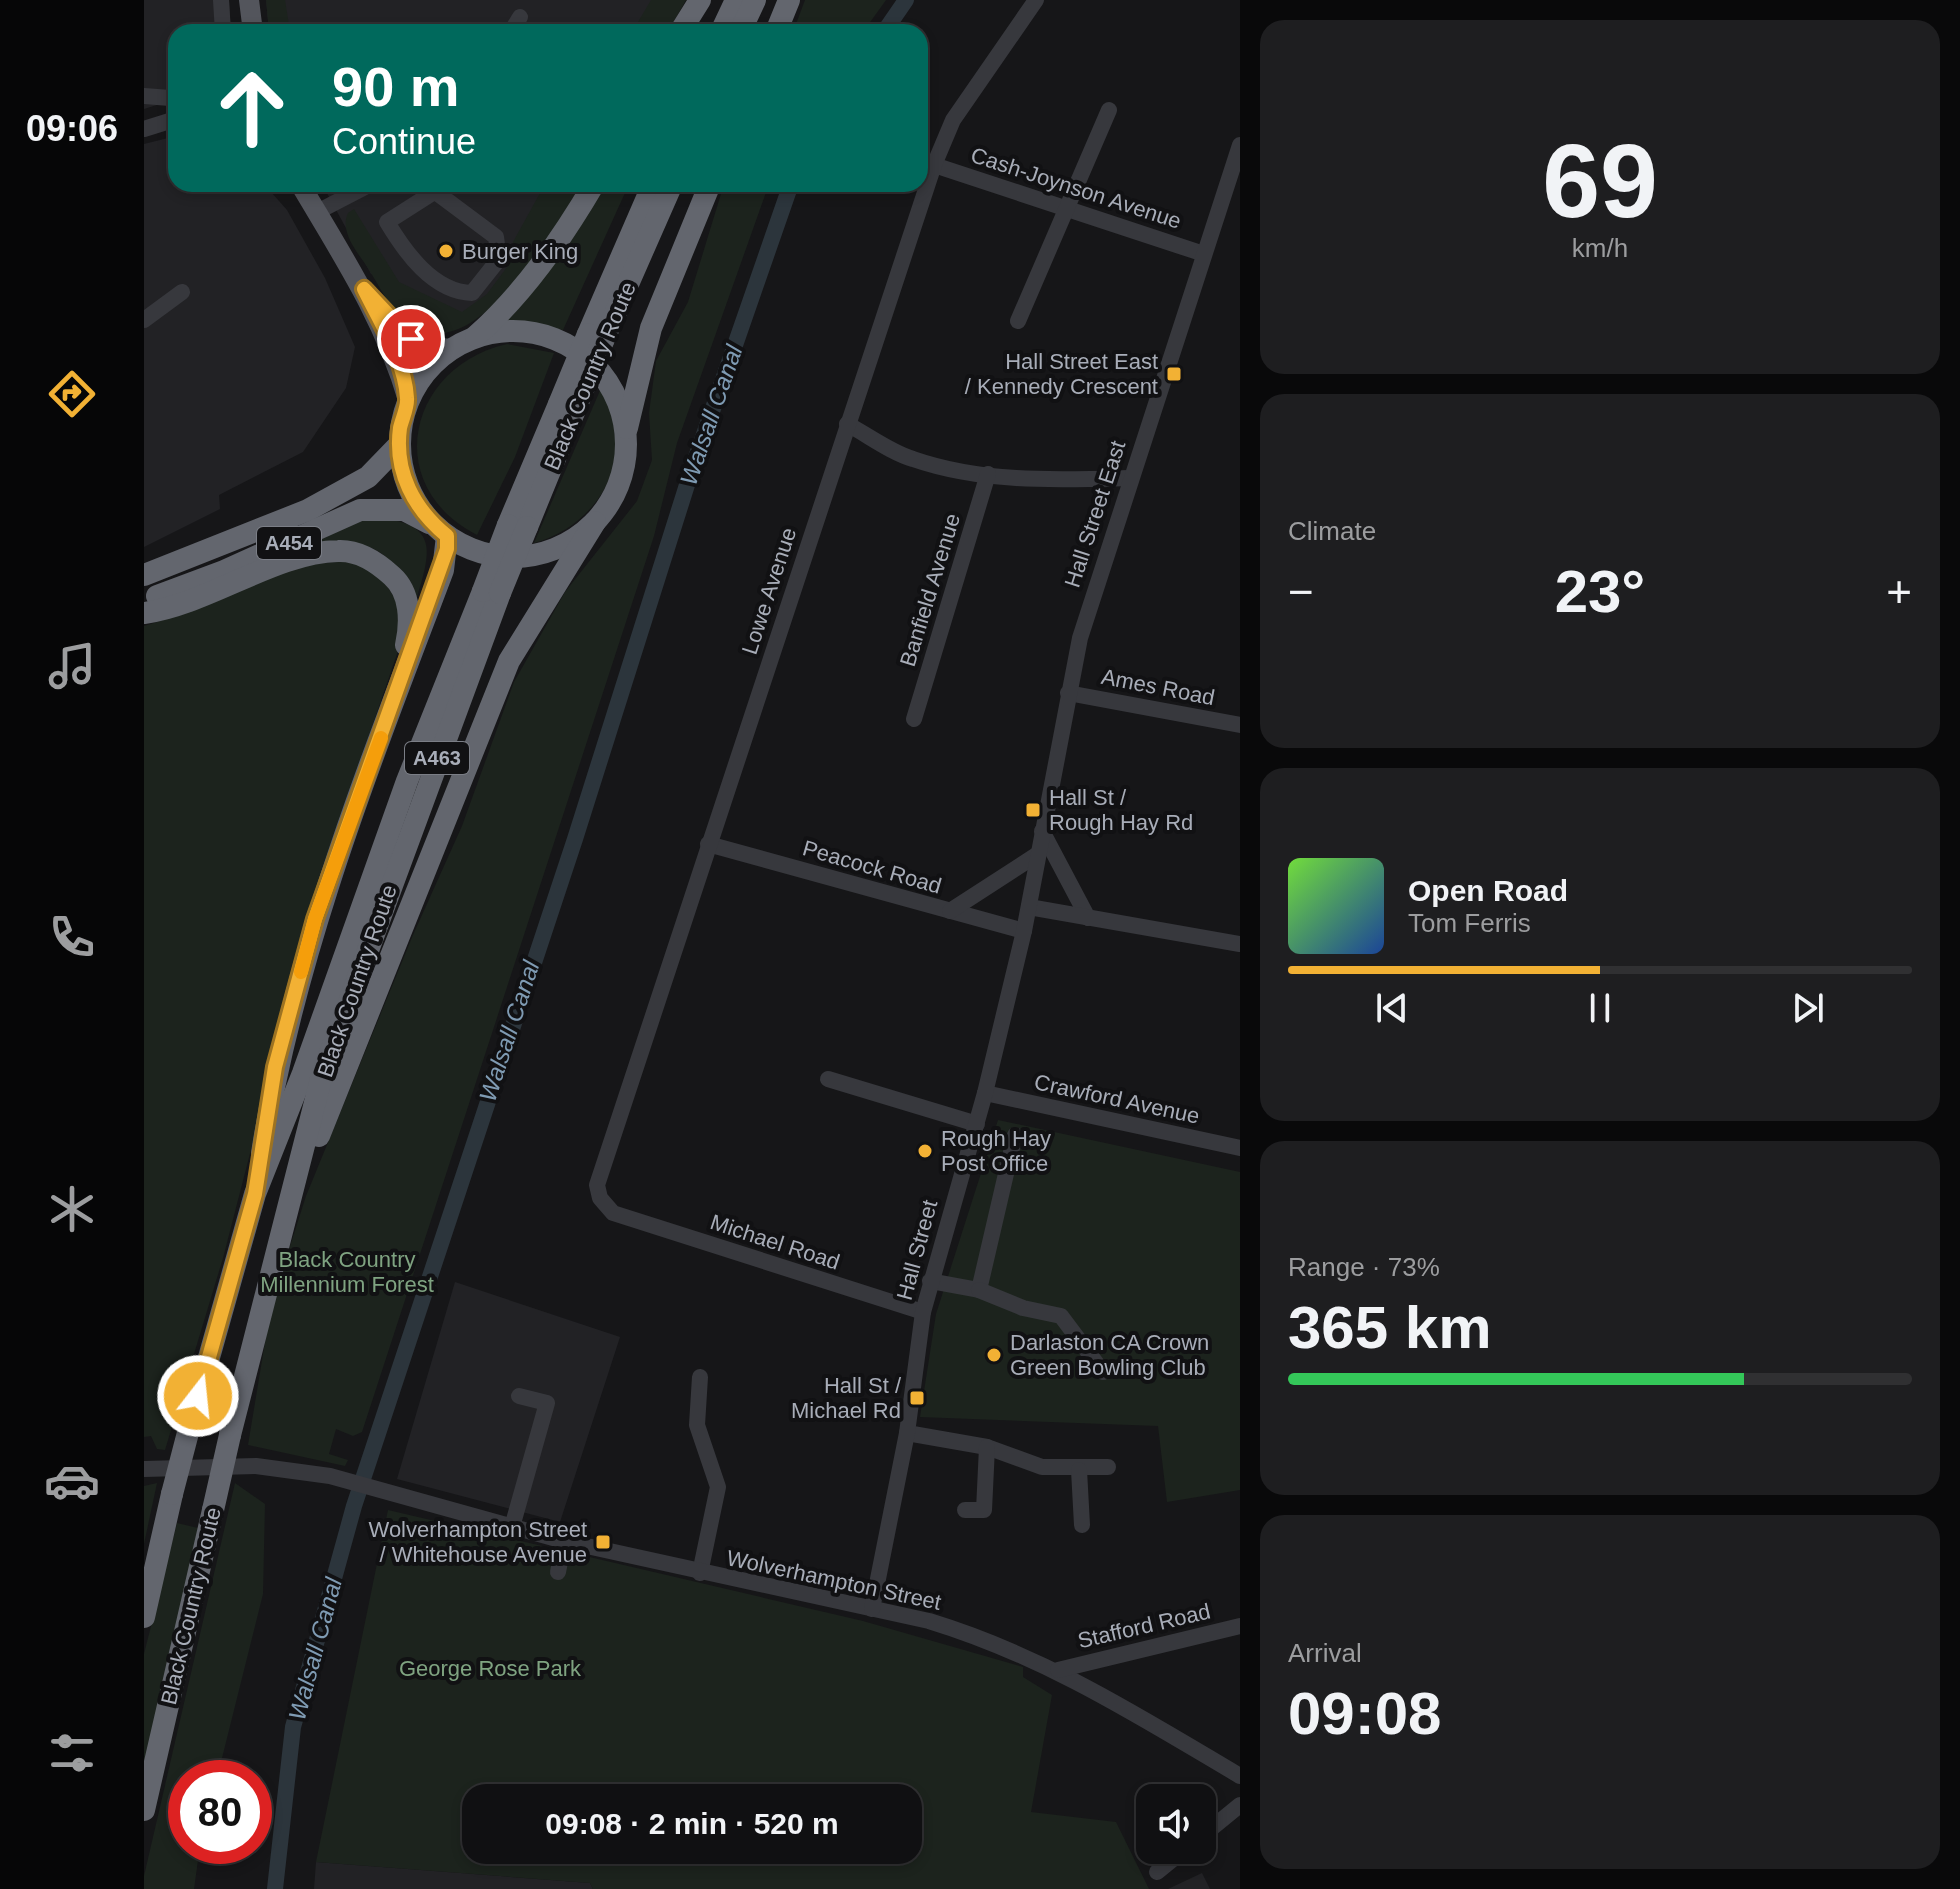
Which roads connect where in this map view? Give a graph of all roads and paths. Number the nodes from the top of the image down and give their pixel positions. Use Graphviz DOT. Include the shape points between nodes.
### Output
graph roads {
  1 [pos="221,0"];
  2 [pos="249,0"];
  3 [pos="700,0"];
  4 [pos="736,0"];
  5 [pos="755,0"];
  6 [pos="789,0"];
  7 [pos="1036,0"];
  8 [pos="520,17"];
  9 [pos="222,24"];
  10 [pos="252,24"];
  11 [pos="516,24"];
  12 [pos="685,24"];
  13 [pos="725,24"];
  14 [pos="744,24"];
  15 [pos="779,24"];
  16 [pos="144,96"];
  17 [pos="168,98"];
  18 [pos="1109,110"];
  19 [pos="168,122"];
  20 [pos="144,129"];
  21 [pos="1240,145"];
  22 [pos="934,165"];
  23 [pos="928,183"];
  24 [pos="305,192"];
  25 [pos="356,192"];
  26 [pos="425,192"];
  27 [pos="435,192"];
  28 [pos="589,192"];
  29 [pos="650,192"];
  30 [pos="668,192"];
  31 [pos="707,192"];
  32 [pos="925,192"];
  33 [pos="1069,209"];
  34 [pos="317,212"];
  35 [pos="1204,254"];
  36 [pos="364,289"];
  37 [pos="182,292"];
  38 [pos="144,320"];
  39 [pos="1018,321"];
  40 [pos="475,337"];
  41 [pos="596,337"];
  42 [pos="451,349"];
  43 [pos="408,400"];
  44 [pos="847,424"];
  45 [pos="626,436"];
  46 [pos="399,445"];
  47 [pos="988,474"];
  48 [pos="1129,478"];
  49 [pos="595,522"];
  50 [pos="440,531"];
  51 [pos="144,575"];
  52 [pos="491,592"];
  53 [pos="144,601"];
  54 [pos="144,613"];
  55 [pos="1068,693"];
  56 [pos="395,697"];
  57 [pos="914,719"];
  58 [pos="1240,725"];
  59 [pos="1042,831"];
  60 [pos="708,844"];
  61 [pos="1038,854"];
  62 [pos="1029,907"];
  63 [pos="950,911"];
  64 [pos="1088,918"];
  65 [pos="1024,931"];
  66 [pos="1240,944"];
  67 [pos="828,1079"];
  68 [pos="985,1093"];
  69 [pos="977,1124"];
  70 [pos="1015,1135"];
  71 [pos="1240,1148"];
  72 [pos="255,1194"];
  73 [pos="289,1211"];
  74 [pos="613,1213"];
  75 [pos="930,1281"];
  76 [pos="979,1290"];
  77 [pos="923,1312"];
  78 [pos="1103,1372"];
  79 [pos="700,1377"];
  80 [pos="519,1396"];
  81 [pos="907,1433"];
  82 [pos="987,1447"];
  83 [pos="1108,1467"];
  84 [pos="145,1469"];
  85 [pos="1079,1470"];
  86 [pos="965,1510"];
  87 [pos="1082,1525"];
  88 [pos="512,1527"];
  89 [pos="564,1541"];
  90 [pos="558,1572"];
  91 [pos="700,1573"];
  92 [pos="872,1609"];
  93 [pos="144,1617"];
  94 [pos="1240,1626"];
  95 [pos="1058,1670"];
  96 [pos="1240,1776"];
  97 [pos="1240,1805"];
  98 [pos="144,1810"];
  99 [pos="1216,1825"];
  100 [pos="1167,1864"];
  101 [pos="1157,1872"];
  1 -- 9 [label="street"];
  2 -- 10 [label="main road"];
  3 -- 12 [label="highway"];
  4 -- 13 [label="highway"];
  5 -- 14 [label="highway"];
  6 -- 15 [label="highway"];
  7 -- 22 [label="street, Lowe Avenue" via="953,120"];
  8 -- 11 [label="street"];
  16 -- 17 [label="street"];
  18 -- 33 [label="street"];
  19 -- 20 [label="street"];
  21 -- 35 [label="street, Hall Street East"];
  22 -- 23 [label="street, Lowe Avenue"];
  22 -- 33 [label="street, Cash-Joynson Avenue"];
  24 -- 34 [label="main road"];
  25 -- 34 [label="street"];
  26 -- 27 [label="street" via="387,222 426,271 450,287 472,293 499,259 496,237"];
  28 -- 40 [label="highway" via="506,309"];
  29 -- 41 [label="highway, Black Country Route / A463"];
  30 -- 41 [label="highway, Black Country Route / A463"];
  31 -- 45 [label="highway" via="651,328"];
  32 -- 44 [label="street, Lowe Avenue"];
  33 -- 35 [label="street, Cash-Joynson Avenue"];
  33 -- 39 [label="street"];
  34 -- 36 [label="main road"];
  35 -- 48 [label="street, Hall Street East"];
  36 -- 42 [label="main road" via="411,339"];
  36 -- 43 [label="main road" via="389,338"];
  37 -- 38 [label="street"];
  40 -- 42 [label="highway"];
  40 -- 45 [label="highway" via="535,333 581,353 613,391"];
  41 -- 52 [label="highway, Black Country Route / A463, bridge"];
  42 -- 43 [label="highway" via="424,373"];
  43 -- 46 [label="highway"];
  44 -- 47 [label="street" via="912,459"];
  44 -- 60 [label="street, Lowe Avenue"];
  45 -- 49 [label="highway" via="620,480"];
  46 -- 50 [label="highway" via="406,483"];
  46 -- 51 [label="highway, A454" via="368,477 308,510"];
  47 -- 48 [label="street" via="1043,480"];
  47 -- 57 [label="street, Banfield Avenue"];
  48 -- 55 [label="street, Hall Street East"];
  49 -- 50 [label="highway" via="566,544 519,557 486,554"];
  49 -- 73 [label="highway" via="509,661"];
  50 -- 53 [label="highway, A454" via="404,510 360,510"];
  50 -- 56 [label="highway" via="443,570"];
  52 -- 72 [label="highway, Black Country Route / A463" via="402,795"];
  52 -- 73 [label="highway, Black Country Route / A463" via="322,1075"];
  54 -- 56 [label="highway" via="299,559 337,551 363,556 398,581 409,609"];
  55 -- 58 [label="street, Ames Road"];
  55 -- 59 [label="street, Hall Street East"];
  56 -- 72 [label="highway" via="315,919 275,1067"];
  59 -- 61 [label="street, Hall Street East"];
  59 -- 64 [label="street"];
  60 -- 63 [label="street, Peacock Road"];
  60 -- 74 [label="street, Lowe Avenue" via="597,1185"];
  61 -- 62 [label="street, Hall Street East"];
  61 -- 63 [label="street"];
  62 -- 64 [label="street"];
  62 -- 65 [label="street, Hall Street"];
  63 -- 65 [label="street, Peacock Road"];
  64 -- 66 [label="street"];
  65 -- 68 [label="street, Hall Street"];
  67 -- 69 [label="street"];
  68 -- 69 [label="street, Hall Street"];
  68 -- 71 [label="street, Crawford Avenue"];
  69 -- 75 [label="street, Hall Street"];
  70 -- 76 [label="street"];
  72 -- 93 [label="highway, Black Country Route / A463, bridge" via="190,1425"];
  73 -- 98 [label="highway, Black Country Route / A463, bridge" via="230,1435"];
  74 -- 77 [label="street, Michael Road"];
  75 -- 76 [label="street"];
  75 -- 77 [label="street, Hall Street"];
  76 -- 78 [label="street" via="1061,1316"];
  77 -- 81 [label="street, Hall Street"];
  79 -- 91 [label="street" via="697,1425 718,1487"];
  80 -- 88 [label="street" via="547,1403"];
  81 -- 82 [label="street"];
  81 -- 92 [label="street, Hall Street"];
  82 -- 85 [label="street" via="1042,1467"];
  82 -- 86 [label="street" via="984,1510"];
  83 -- 85 [label="street"];
  84 -- 88 [label="street, Wolverhampton Street" via="256,1466 330,1476"];
  85 -- 87 [label="street"];
  88 -- 89 [label="street, Wolverhampton Street"];
  89 -- 90 [label="street"];
  89 -- 91 [label="street, Wolverhampton Street"];
  91 -- 92 [label="street, Wolverhampton Street"];
  92 -- 95 [label="street, Wolverhampton Street" via="986,1639"];
  94 -- 95 [label="street, Stafford Road"];
  95 -- 96 [label="street, Wolverhampton Street"];
  97 -- 99 [label="street"];
  100 -- 101 [label="street"];
}
